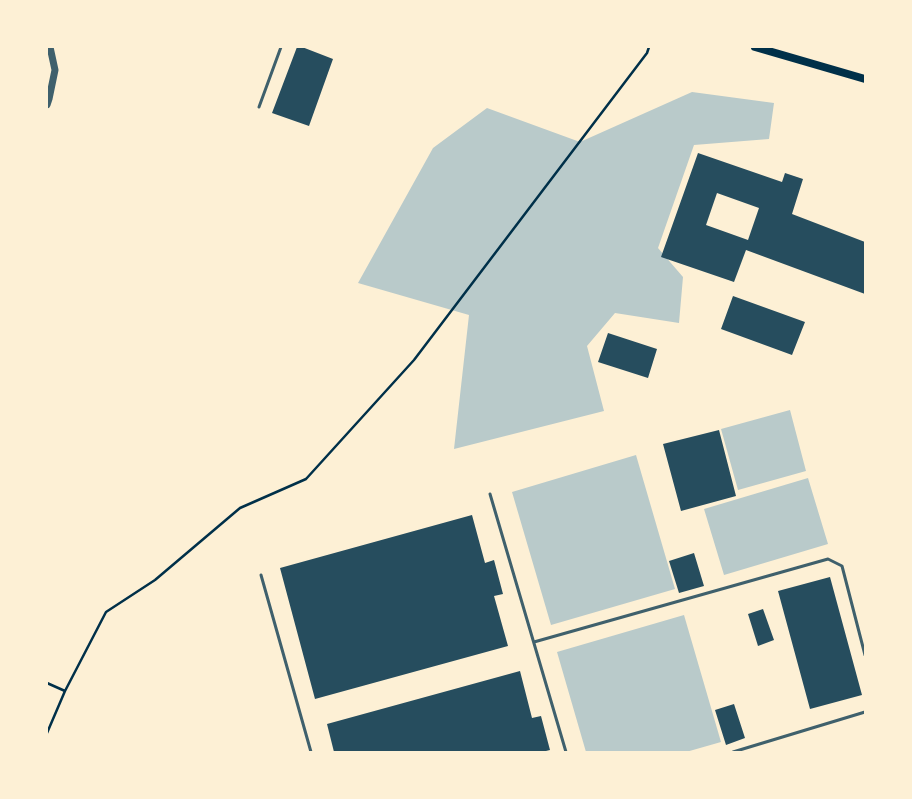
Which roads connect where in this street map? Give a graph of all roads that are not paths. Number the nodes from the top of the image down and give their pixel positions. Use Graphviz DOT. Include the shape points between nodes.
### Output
graph roads {
  1 [pos="50,47"];
  2 [pos="281,47"];
  3 [pos="755,47"];
  4 [pos="865,79"];
  5 [pos="47,105"];
  6 [pos="258,107"];
  7 [pos="490,494"];
  8 [pos="261,575"];
  9 [pos="534,642"];
  10 [pos="865,655"];
  11 [pos="865,712"];
  12 [pos="311,752"];
  13 [pos="566,752"];
  14 [pos="733,752"];
  1 -- 5 [label="street" via="54,70"];
  2 -- 6 [label="lane"];
  3 -- 4 [label="main road"];
  7 -- 9 [label="lane"];
  8 -- 12 [label="lane"];
  9 -- 10 [label="lane" via="828,559 842,566"];
  9 -- 13 [label="lane"];
  11 -- 14 [label="lane"];
}
